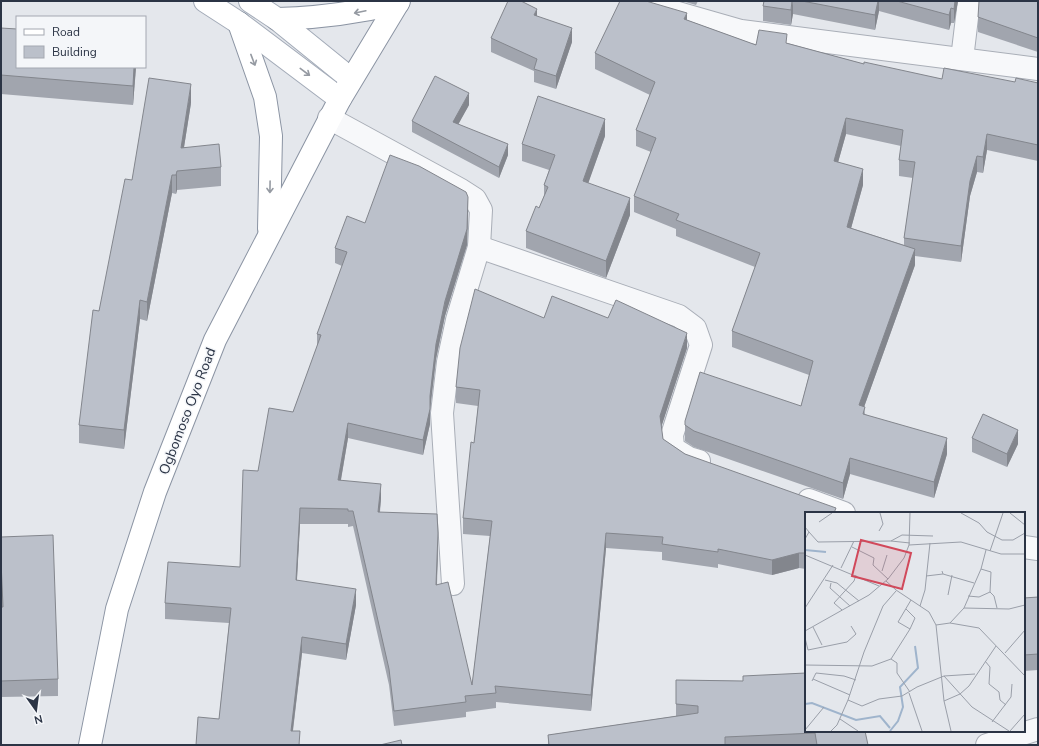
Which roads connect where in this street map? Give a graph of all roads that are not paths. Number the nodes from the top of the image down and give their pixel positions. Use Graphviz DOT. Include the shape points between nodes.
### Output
graph roads {
  1 [pos="205,1"];
  2 [pos="250,1"];
  3 [pos="636,1"];
  4 [pos="969,1"];
  5 [pos="398,2"];
  6 [pos="277,19"];
  7 [pos="239,23"];
  8 [pos="962,59"];
  9 [pos="1038,69"];
  10 [pos="351,79"];
  11 [pos="340,98"];
  12 [pos="329,118"];
  13 [pos="268,237"];
  14 [pos="478,247"];
  15 [pos="719,469"];
  16 [pos="787,493"];
  17 [pos="841,512"];
  18 [pos="1025,547"];
  19 [pos="1038,549"];
  20 [pos="453,584"];
  21 [pos="1038,729"];
  22 [pos="90,745"];
  23 [pos="987,745"];
  1 -- 7 [label="main road"];
  2 -- 6 [label="main road"];
  3 -- 8 [label="street" via="741,31"];
  4 -- 8 [label="street"];
  5 -- 6 [label="main road, one-way" via="355,14"];
  5 -- 10 [label="main road, Ogbomoso Oyo Road"];
  6 -- 10 [label="main road"];
  7 -- 11 [label="main road, one-way"];
  7 -- 13 [label="main road, one-way" via="265,97 271,136"];
  8 -- 9 [label="street"];
  10 -- 11 [label="main road, Ogbomoso Oyo Road"];
  11 -- 12 [label="main road, Ogbomoso Oyo Road"];
  12 -- 13 [label="main road, Ogbomoso Oyo Road"];
  12 -- 14 [label="street" via="475,199 482,210"];
  13 -- 22 [label="main road, Ogbomoso Oyo Road" via="215,340 155,492 117,609"];
  14 -- 15 [label="street" via="679,316 695,328 701,345 672,435 673,448 689,458"];
  14 -- 20 [label="street" via="456,320 442,413"];
  16 -- 17 [label="street"];
  18 -- 19 [label="street"];
  21 -- 23 [label="street"];
}
